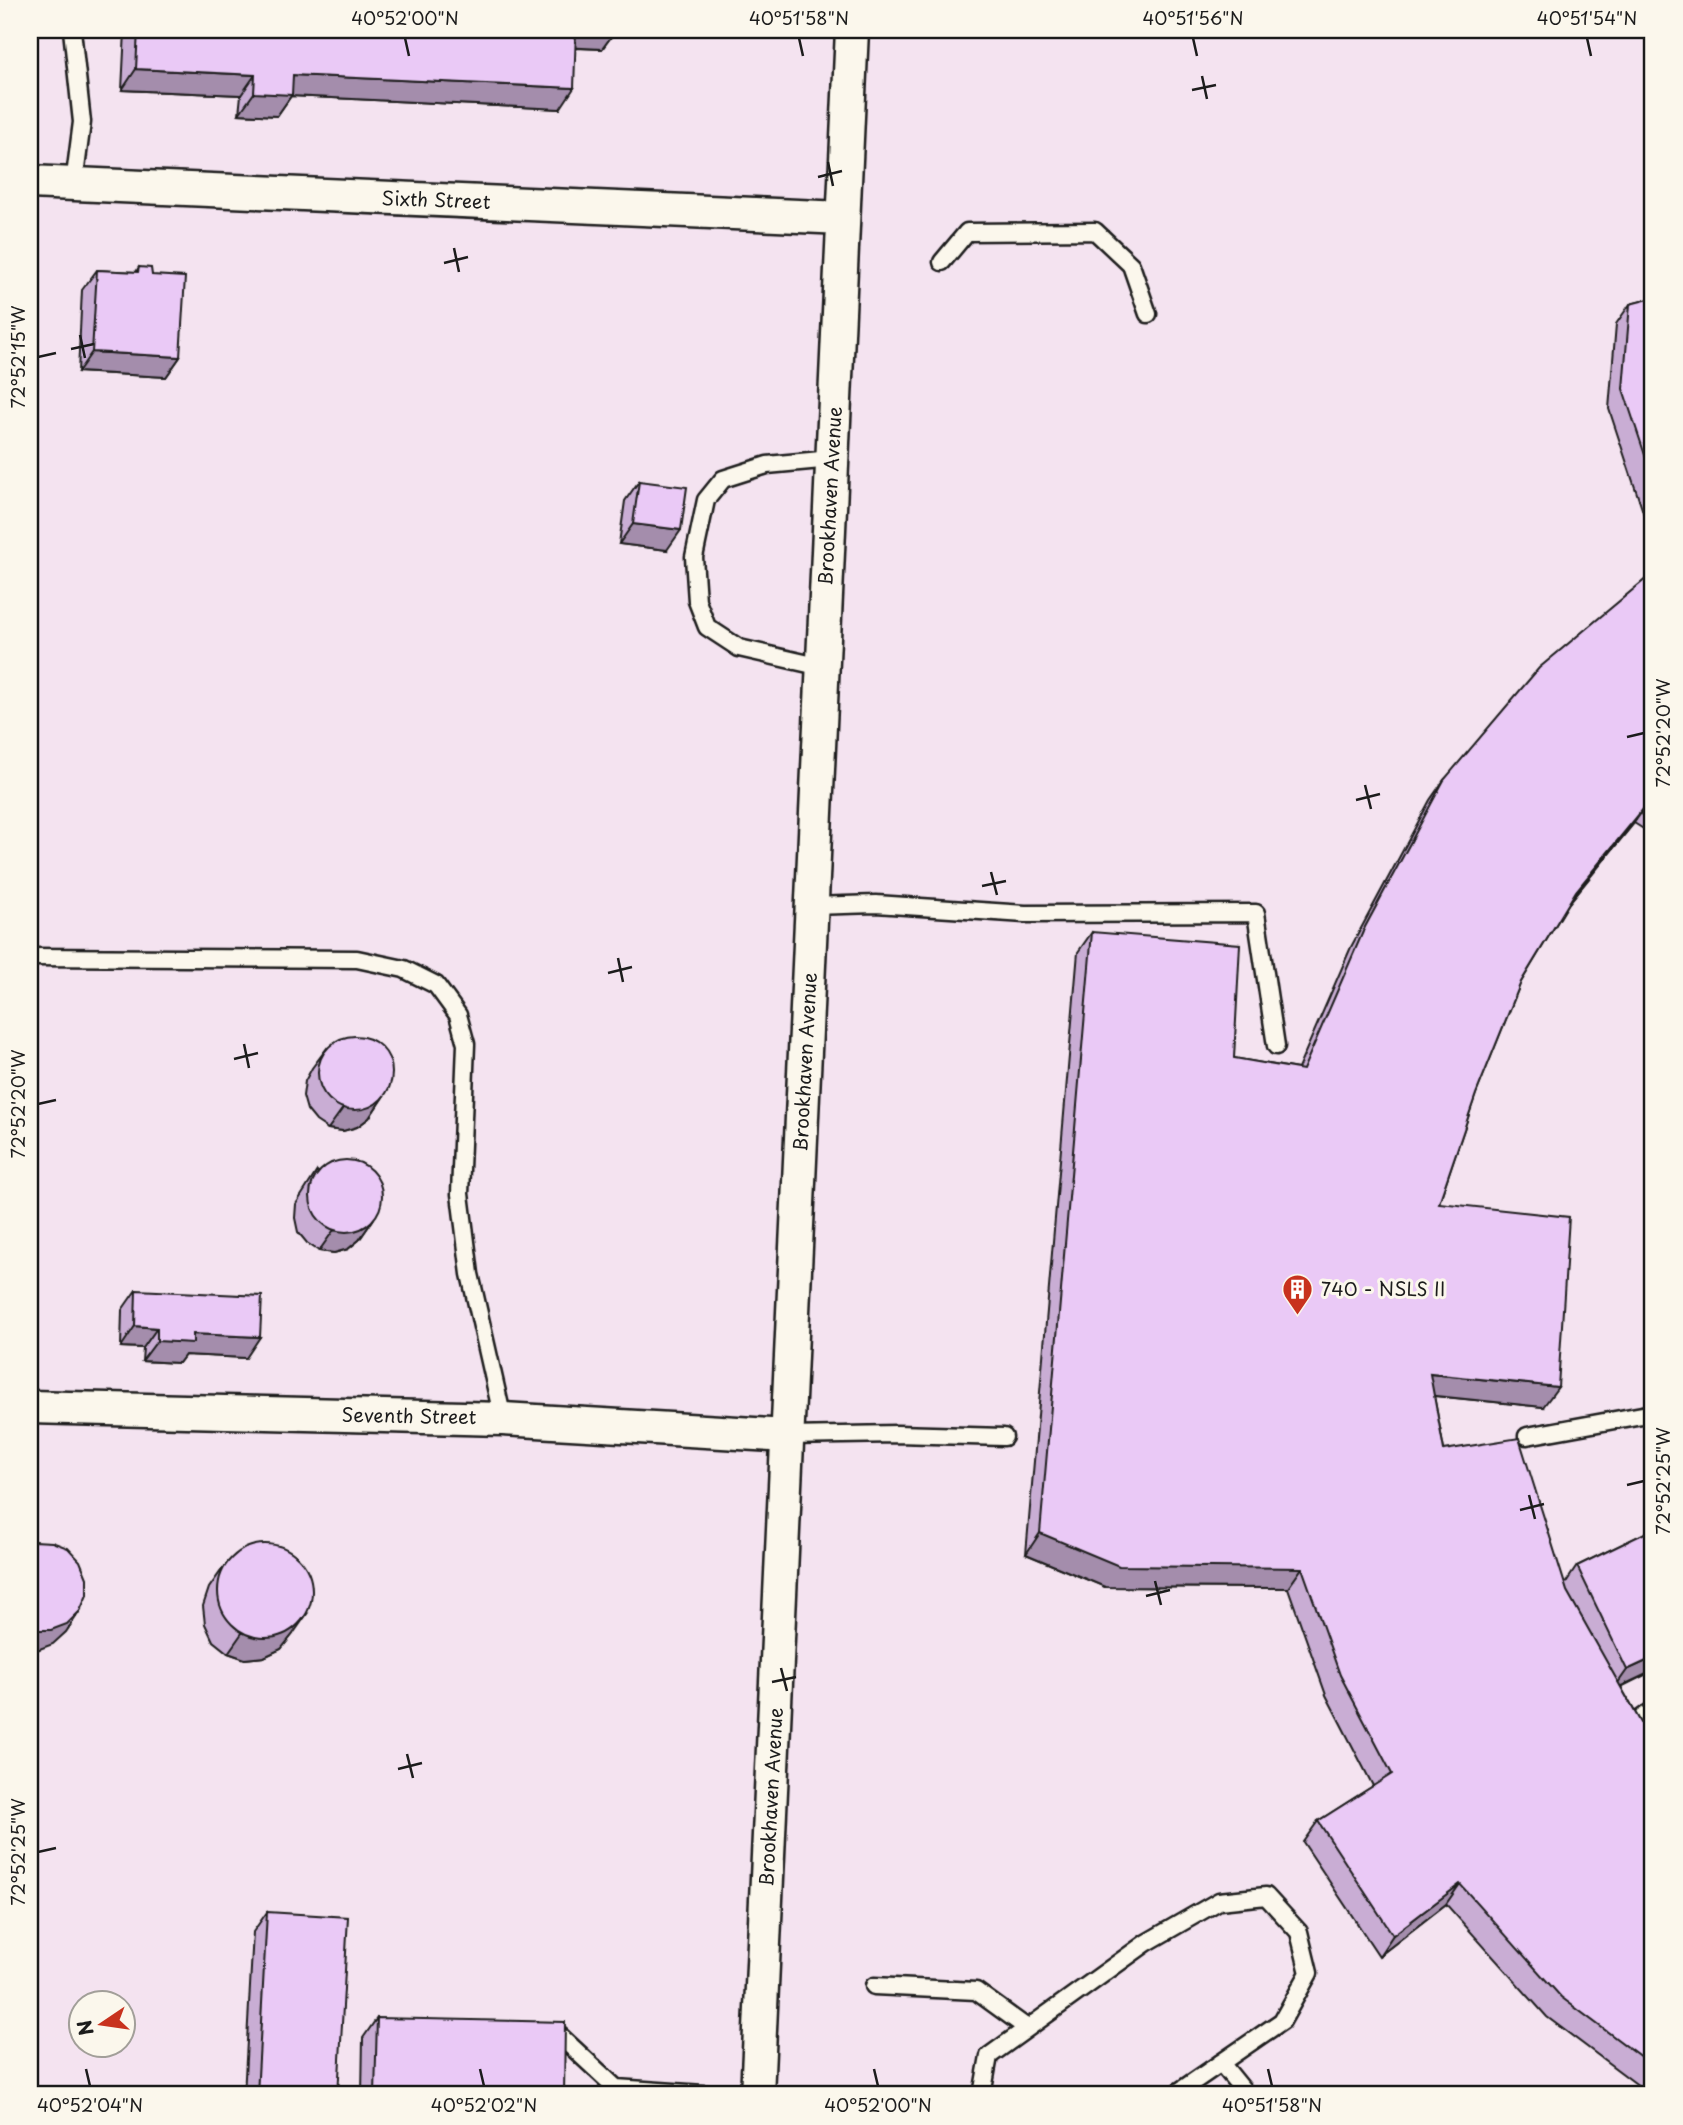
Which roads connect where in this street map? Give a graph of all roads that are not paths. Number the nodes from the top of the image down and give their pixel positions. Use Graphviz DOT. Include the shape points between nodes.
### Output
graph roads {
  1 [pos="72,30"];
  2 [pos="852,30"];
  3 [pos="30,182"];
  4 [pos="74,184"];
  5 [pos="843,218"];
  6 [pos="942,262"];
  7 [pos="1149,314"];
  8 [pos="832,459"];
  9 [pos="822,667"];
  10 [pos="811,906"];
  11 [pos="30,957"];
  12 [pos="1276,1046"];
  13 [pos="30,1407"];
  14 [pos="1653,1413"];
  15 [pos="503,1419"];
  16 [pos="788,1436"];
  17 [pos="1527,1436"];
  18 [pos="1004,1437"];
  19 [pos="1653,1710"];
  20 [pos="1639,1720"];
  21 [pos="874,1986"];
  22 [pos="1027,2028"];
  23 [pos="531,2033"];
  24 [pos="1220,2063"];
  25 [pos="718,2095"];
  26 [pos="757,2095"];
  27 [pos="982,2095"];
  28 [pos="1174,2095"];
  29 [pos="1247,2095"];
  1 -- 4 [label="lane" via="82,122"];
  2 -- 5 [label="street, Brookhaven Avenue"];
  3 -- 4 [label="street, Sixth Street"];
  4 -- 5 [label="street, Sixth Street"];
  5 -- 8 [label="street, Brookhaven Avenue"];
  6 -- 7 [label="lane" via="967,232 1095,232 1131,265"];
  8 -- 9 [label="street, Brookhaven Avenue"];
  8 -- 9 [label="lane" via="766,465 723,479 706,500 694,557 697,601 707,627 738,648"];
  9 -- 10 [label="street, Brookhaven Avenue"];
  10 -- 12 [label="lane" via="876,904 1025,914 1256,913"];
  10 -- 16 [label="street, Brookhaven Avenue"];
  11 -- 15 [label="lane" via="356,958 404,968 436,985 458,1015 466,1044 460,1194 470,1274"];
  13 -- 15 [label="street, Seventh Street"];
  14 -- 17 [label="lane"];
  15 -- 16 [label="street, Seventh Street"];
  16 -- 18 [label="lane"];
  16 -- 26 [label="street, Brookhaven Avenue"];
  19 -- 20 [label="lane"];
  21 -- 22 [label="lane" via="976,1991"];
  22 -- 24 [label="lane" via="1146,1943 1219,1901 1266,1896 1299,1932 1309,1973 1283,2021"];
  22 -- 27 [label="lane" via="989,2056"];
  23 -- 25 [label="lane" via="558,2034 616,2088"];
  24 -- 28 [label="lane"];
  24 -- 29 [label="lane"];
}
